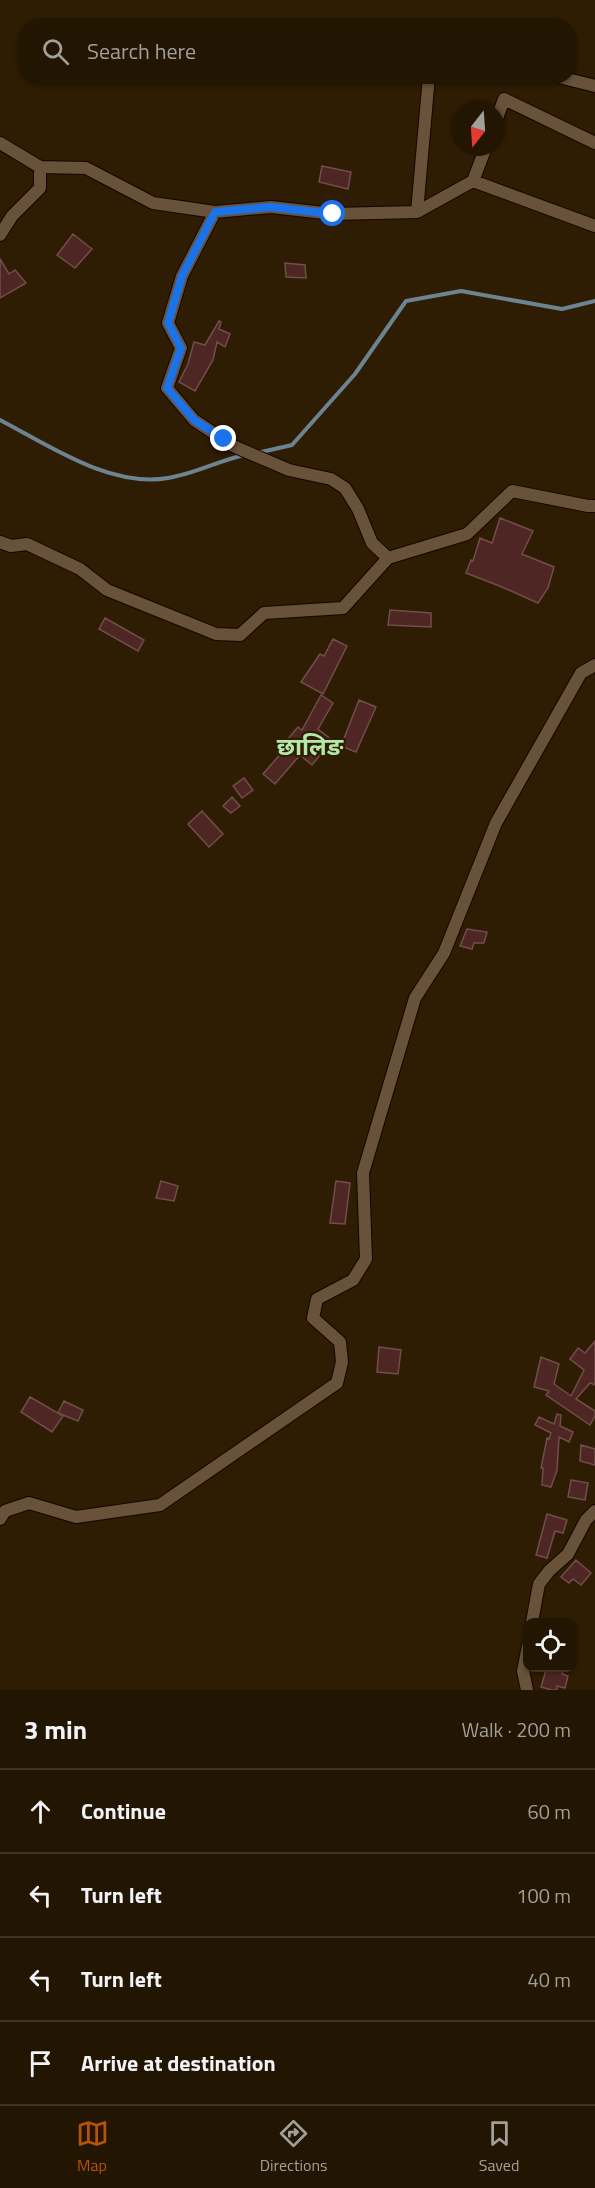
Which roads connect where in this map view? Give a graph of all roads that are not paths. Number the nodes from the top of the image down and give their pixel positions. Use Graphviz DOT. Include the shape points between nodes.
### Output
graph roads {
  1 [pos="577,82"];
  2 [pos="428,84"];
  3 [pos="595,86"];
  4 [pos="503,102"];
  5 [pos="0,143"];
  6 [pos="595,143"];
  7 [pos="483,156"];
  8 [pos="40,168"];
  9 [pos="473,181"];
  10 [pos="215,212"];
  11 [pos="417,212"];
  12 [pos="595,226"];
  13 [pos="0,235"];
  14 [pos="595,506"];
  15 [pos="0,542"];
  16 [pos="387,558"];
  17 [pos="595,665"];
  18 [pos="595,1511"];
  19 [pos="0,1519"];
  20 [pos="533,1618"];
  21 [pos="523,1672"];
  22 [pos="527,1690"];
  1 -- 3 [label="street"];
  2 -- 11 [label="street"];
  4 -- 6 [label="street" via="504,99"];
  5 -- 8 [label="street"];
  7 -- 9 [label="street"];
  8 -- 10 [label="street" via="86,168 153,202"];
  8 -- 13 [label="street" via="40,188 12,216"];
  9 -- 11 [label="street"];
  9 -- 12 [label="street"];
  10 -- 11 [label="street" via="271,207 333,214"];
  10 -- 16 [label="street" via="182,276 168,323 181,348 167,388 194,420 233,446 345,488 372,543"];
  14 -- 16 [label="street" via="512,491 467,534"];
  15 -- 16 [label="street" via="11,546 27,544 80,569 107,590 216,633 228,634 240,634 264,613 343,608"];
  17 -- 19 [label="street" via="581,673 496,823 444,953 415,998 363,1173 366,1259 353,1280 317,1299 315,1308 313,1318 340,1342 342,1362 337,1383 160,1505 76,1517 29,1503 5,1511"];
  18 -- 20 [label="street" via="568,1554 539,1584"];
  21 -- 22 [label="street"];
}
